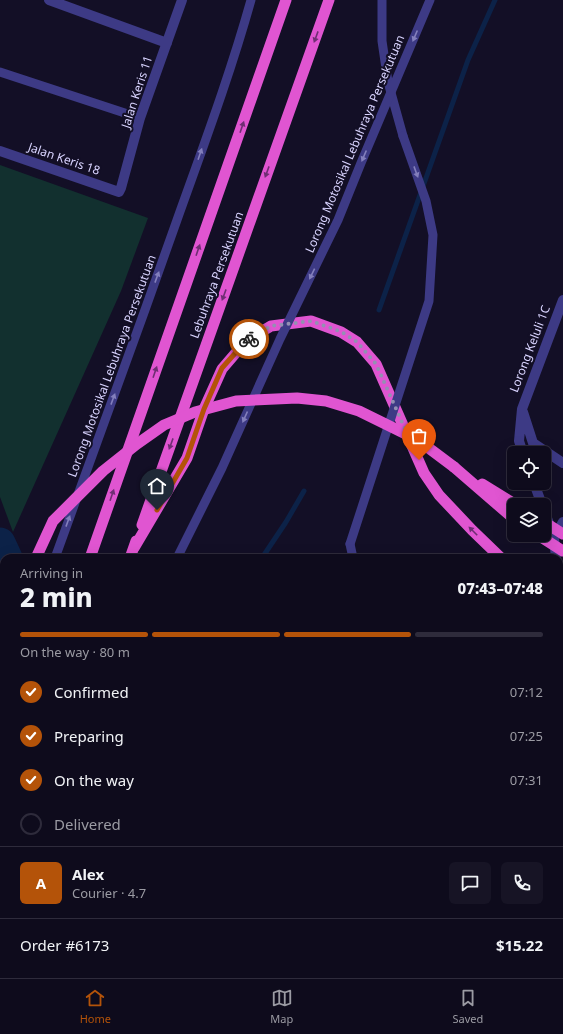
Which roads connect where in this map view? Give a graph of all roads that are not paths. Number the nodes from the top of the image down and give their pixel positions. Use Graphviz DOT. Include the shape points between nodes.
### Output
graph roads {
  1 [pos="49,0"];
  2 [pos="182,0"];
  3 [pos="251,0"];
  4 [pos="286,0"];
  5 [pos="329,0"];
  6 [pos="382,0"];
  7 [pos="430,0"];
  8 [pos="166,43"];
  9 [pos="0,72"];
  10 [pos="140,118"];
  11 [pos="0,151"];
  12 [pos="119,192"];
  13 [pos="563,300"];
  14 [pos="522,408"];
  15 [pos="521,446"];
  16 [pos="563,463"];
  17 [pos="454,467"];
  18 [pos="507,499"];
  19 [pos="507,513"];
  20 [pos="551,522"];
  21 [pos="563,522"];
  22 [pos="551,529"];
  23 [pos="559,536"];
  24 [pos="548,542"];
  25 [pos="563,552"];
  26 [pos="132,553"];
  27 [pos="38,554"];
  28 [pos="56,554"];
  29 [pos="91,554"];
  30 [pos="179,554"];
  31 [pos="352,554"];
  32 [pos="497,554"];
  33 [pos="557,554"];
  1 -- 8 [label="street"];
  2 -- 8 [label="street, Jalan Keris 11"];
  28 -- 3 [label="lane, Lorong Motosikal Lebuhraya Persekutuan, one-way" via="189,187 239,43"];
  29 -- 4 [label="highway, one-way"];
  5 -- 26 [label="highway, Lebuhraya Persekutuan, one-way"];
  6 -- 31 [label="lane, one-way, bridge" via="382,41 388,82 403,136 426,201 433,235 428,302 350,544"];
  7 -- 30 [label="lane, Lorong Motosikal Lebuhraya Persekutuan, one-way, bridge" via="338,220"];
  8 -- 10 [label="street, Jalan Keris 11"];
  9 -- 10 [label="lane"];
  10 -- 12 [label="street, Jalan Keris 11"];
  11 -- 12 [label="street, Jalan Keris 18"];
  13 -- 14 [label="street, Lorong Keluli 1C"];
  14 -- 15 [label="street"];
  14 -- 16 [label="street, Lorong Keluli 1C" via="533,443"];
  17 -- 18 [label="highway"];
  17 -- 19 [label="highway"];
  17 -- 27 [label="highway, bridge" via="418,440 359,411 326,401 297,398 236,401 176,420 137,444 103,471 53,521"];
  20 -- 23 [label="street"];
  21 -- 23 [label="street"];
  22 -- 23 [label="highway, bridge"];
  23 -- 33 [label="street"];
  24 -- 25 [label="highway, bridge"];
  32 -- 26 [label="highway, one-way" via="439,495 424,472 376,364 357,342 342,332 311,321 271,326 246,341 222,368 187,458"];
}
